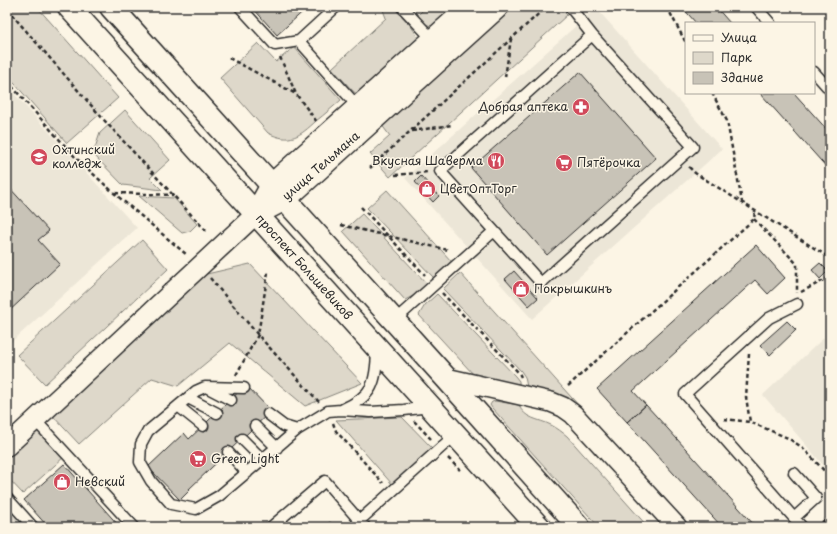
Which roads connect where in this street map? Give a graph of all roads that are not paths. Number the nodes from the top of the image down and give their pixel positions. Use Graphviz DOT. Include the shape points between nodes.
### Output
graph roads {
  1 [pos="69,7"];
  2 [pos="112,7"];
  3 [pos="240,7"];
  4 [pos="336,7"];
  5 [pos="402,7"];
  6 [pos="470,7"];
  7 [pos="497,7"];
  8 [pos="570,7"];
  9 [pos="756,7"];
  10 [pos="769,22"];
  11 [pos="592,35"];
  12 [pos="299,41"];
  13 [pos="439,47"];
  14 [pos="815,73"];
  15 [pos="830,90"];
  16 [pos="359,108"];
  17 [pos="279,192"];
  18 [pos="256,214"];
  19 [pos="494,231"];
  20 [pos="797,299"];
  21 [pos="395,320"];
  22 [pos="377,348"];
  23 [pos="446,378"];
  24 [pos="205,387"];
  25 [pos="244,388"];
  26 [pos="188,398"];
  27 [pos="231,400"];
  28 [pos="178,406"];
  29 [pos="430,407"];
  30 [pos="341,410"];
  31 [pos="217,413"];
  32 [pos="268,414"];
  33 [pos="35,420"];
  34 [pos="203,426"];
  35 [pos="255,426"];
  36 [pos="297,430"];
  37 [pos="455,435"];
  38 [pos="242,439"];
  39 [pos="7,446"];
  40 [pos="277,448"];
  41 [pos="228,452"];
  42 [pos="262,459"];
  43 [pos="247,473"];
  44 [pos="794,473"];
  45 [pos="549,493"];
  46 [pos="7,498"];
  47 [pos="794,518"];
  48 [pos="532,520"];
  49 [pos="362,524"];
  50 [pos="33,527"];
  51 [pos="134,527"];
  52 [pos="271,527"];
  53 [pos="579,527"];
  54 [pos="677,527"];
  55 [pos="802,527"];
  1 -- 18 [label="main road, проспект Большевиков"];
  2 -- 17 [label="main road"];
  3 -- 12 [label="lane" via="275,45"];
  4 -- 12 [label="lane"];
  5 -- 13 [label="lane"];
  6 -- 13 [label="main road, улица Тельмана"];
  7 -- 13 [label="main road, улица Тельмана"];
  8 -- 11 [label="lane"];
  9 -- 10 [label="lane"];
  11 -- 19 [label="lane" via="440,171"];
  11 -- 19 [label="lane" via="693,147 540,283"];
  12 -- 16 [label="lane"];
  13 -- 16 [label="main road, улица Тельмана"];
  13 -- 17 [label="main road, улица Тельмана"];
  14 -- 15 [label="lane"];
  16 -- 17 [label="main road, улица Тельмана"];
  17 -- 18 [label="main road, улица Тельмана"];
  17 -- 21 [label="main road"];
  18 -- 22 [label="main road, проспект Большевиков"];
  18 -- 33 [label="street"];
  19 -- 21 [label="lane"];
  20 -- 47 [label="lane" via="769,318 685,394"];
  21 -- 23 [label="main road"];
  22 -- 29 [label="main road, проспект Большевиков"];
  22 -- 30 [label="lane" via="372,386 366,396"];
  23 -- 45 [label="main road"];
  23 -- 54 [label="street" via="563,407 573,414"];
  24 -- 25 [label="lane"];
  24 -- 26 [label="lane"];
  24 -- 27 [label="lane"];
  26 -- 28 [label="lane"];
  26 -- 31 [label="lane"];
  28 -- 34 [label="lane"];
  28 -- 43 [label="lane" via="148,431 141,444 140,462 151,482 171,504 196,509 219,496"];
  29 -- 30 [label="lane" via="371,412"];
  29 -- 37 [label="main road, проспект Большевиков"];
  30 -- 36 [label="lane" via="328,411"];
  32 -- 36 [label="lane" via="284,426"];
  33 -- 39 [label="street"];
  33 -- 51 [label="lane"];
  35 -- 40 [label="lane"];
  36 -- 40 [label="lane"];
  37 -- 48 [label="main road, проспект Большевиков"];
  37 -- 49 [label="lane" via="392,492"];
  38 -- 42 [label="lane"];
  40 -- 42 [label="lane"];
  41 -- 43 [label="lane"];
  42 -- 43 [label="lane"];
  44 -- 47 [label="lane" via="816,498"];
  45 -- 48 [label="main road"];
  45 -- 53 [label="main road"];
  46 -- 50 [label="lane"];
  47 -- 55 [label="lane"];
  49 -- 52 [label="lane" via="325,481"];
}
